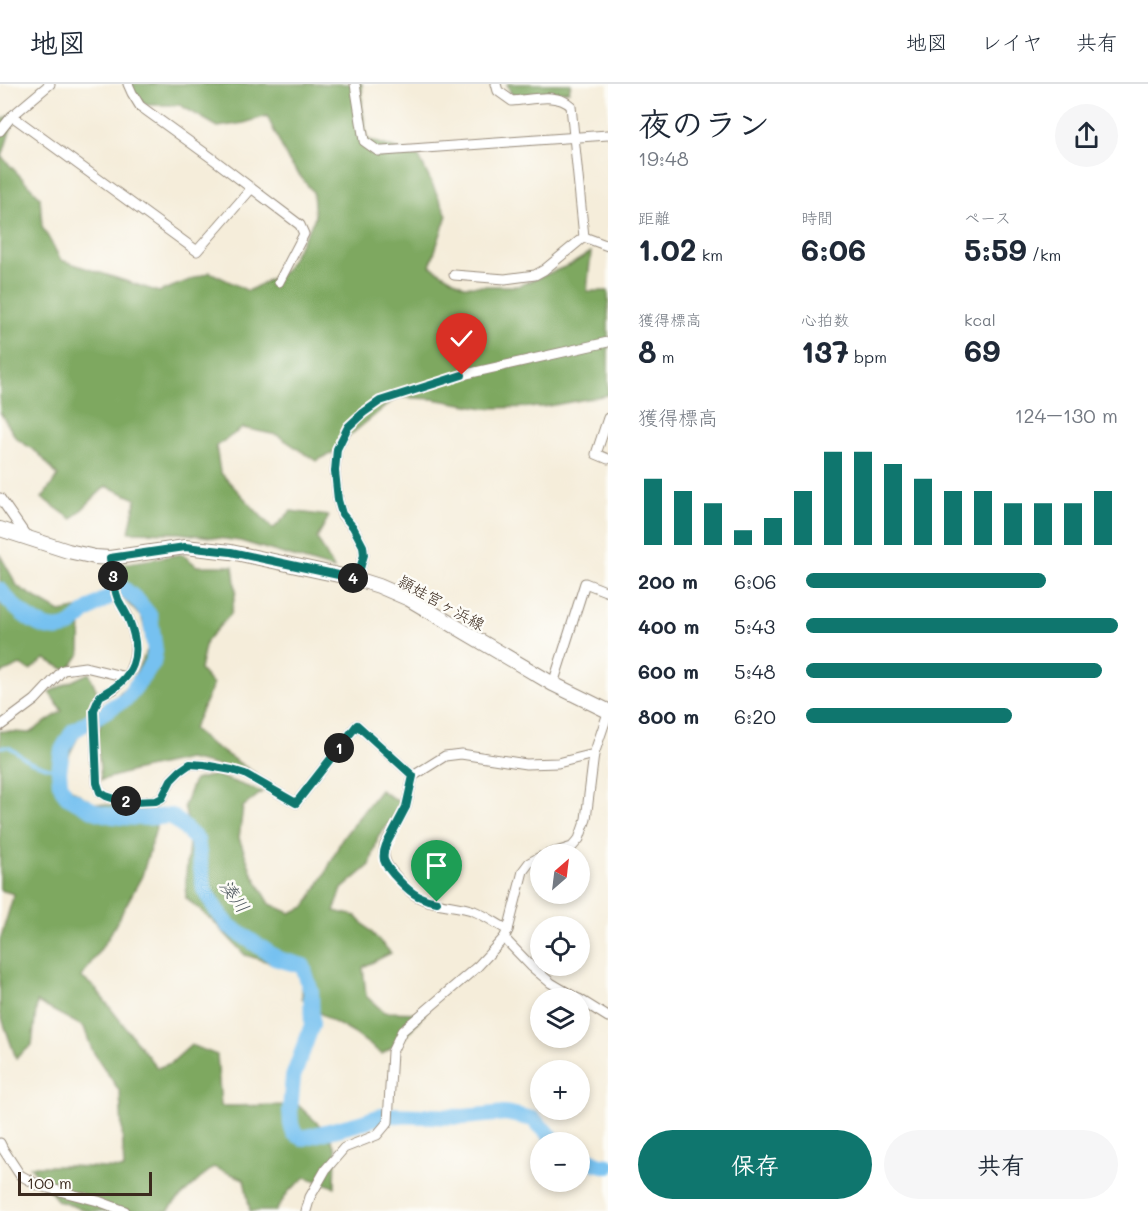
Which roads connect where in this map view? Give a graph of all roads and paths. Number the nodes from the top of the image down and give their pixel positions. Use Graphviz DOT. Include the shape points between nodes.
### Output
graph roads {
  1 [pos="50,84"];
  2 [pos="128,84"];
  3 [pos="355,84"];
  4 [pos="496,84"];
  5 [pos="12,116"];
  6 [pos="0,131"];
  7 [pos="608,135"];
  8 [pos="574,137"];
  9 [pos="251,189"];
  10 [pos="584,237"];
  11 [pos="608,246"];
  12 [pos="454,275"];
  13 [pos="279,282"];
  14 [pos="608,342"];
  15 [pos="608,418"];
  16 [pos="608,459"];
  17 [pos="0,498"];
  18 [pos="0,529"];
  19 [pos="27,537"];
  20 [pos="110,558"];
  21 [pos="357,579"];
  22 [pos="608,592"];
  23 [pos="126,677"];
  24 [pos="553,684"];
  25 [pos="608,712"];
  26 [pos="0,726"];
  27 [pos="594,754"];
  28 [pos="413,776"];
  29 [pos="575,844"];
  30 [pos="530,862"];
  31 [pos="506,934"];
  32 [pos="560,988"];
  33 [pos="590,1006"];
  34 [pos="608,1017"];
  35 [pos="0,1143"];
  36 [pos="125,1211"];
  37 [pos="306,1211"];
  1 -- 5 [label="street"];
  2 -- 9 [label="street" via="140,106"];
  3 -- 8 [label="street" via="364,141 378,151"];
  4 -- 8 [label="street" via="498,91 512,101 556,97 568,103"];
  5 -- 6 [label="street"];
  5 -- 9 [label="street" via="197,251"];
  7 -- 8 [label="street"];
  8 -- 10 [label="street"];
  9 -- 13 [label="street" via="300,225 304,234"];
  10 -- 11 [label="street"];
  10 -- 12 [label="street" via="535,275 505,279"];
  14 -- 21 [label="street" via="462,375 380,401 348,427 337,449 335,471 342,514 363,546"];
  15 -- 16 [label="street" via="596,454"];
  17 -- 19 [label="street"];
  18 -- 19 [label="main road, 頴娃宮ヶ浜線"];
  19 -- 20 [label="main road, 頴娃宮ヶ浜線" via="68,551"];
  20 -- 21 [label="main road, 頴娃宮ヶ浜線" via="185,547 231,552"];
  20 -- 23 [label="street" via="118,600 134,634 136,653"];
  21 -- 24 [label="main road, 頴娃宮ヶ浜線" via="409,599"];
  22 -- 24 [label="street" via="585,583"];
  23 -- 26 [label="street" via="85,667 63,670 35,700"];
  23 -- 28 [label="street" via="100,696 94,710 97,783 106,796 133,802 156,801 162,798 171,780 190,764 238,772 296,803 357,725"];
  24 -- 25 [label="main road, 頴娃宮ヶ浜線"];
  25 -- 27 [label="street"];
  27 -- 28 [label="street" via="558,763 526,764 453,754"];
  27 -- 29 [label="street" via="586,819"];
  28 -- 31 [label="street" via="406,807 384,851 387,866 416,896 474,911"];
  30 -- 31 [label="street" via="523,871"];
  31 -- 32 [label="street" via="531,966"];
  31 -- 37 [label="street" via="477,966 402,1031 392,1052 388,1122 376,1135 338,1155 326,1169"];
  33 -- 34 [label="street"];
  35 -- 36 [label="street" via="20,1175 40,1186"];
}
